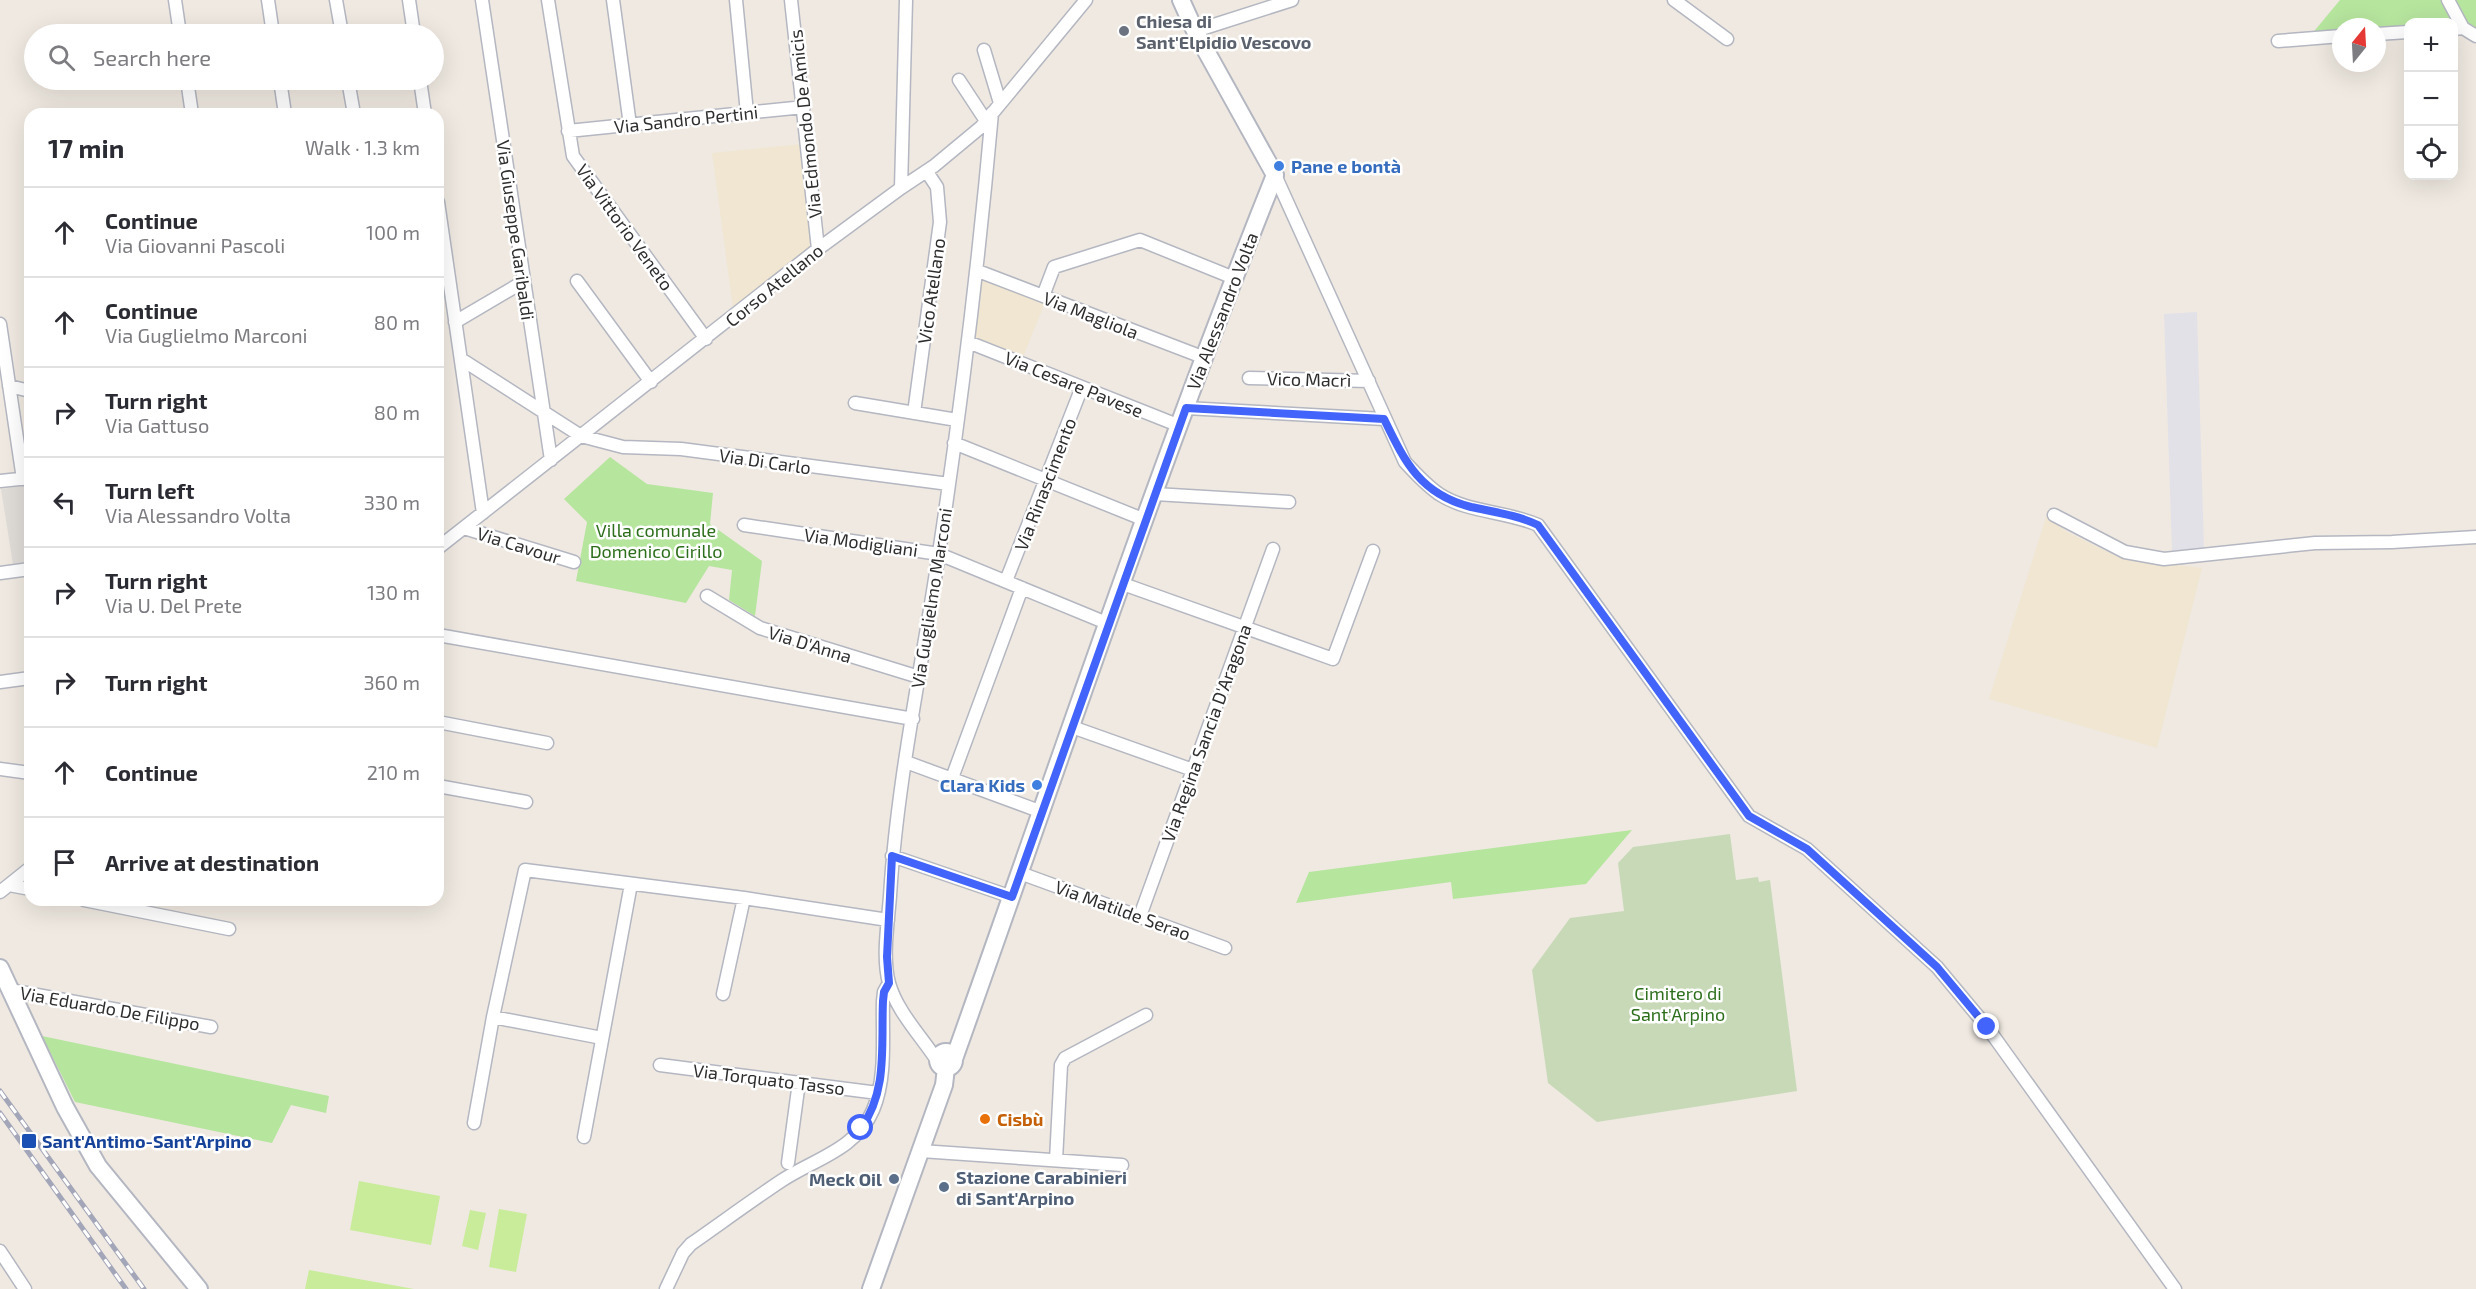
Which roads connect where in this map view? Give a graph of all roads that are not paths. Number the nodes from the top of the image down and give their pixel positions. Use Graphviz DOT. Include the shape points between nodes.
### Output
graph roads {
  1 [pos="175,0"];
  2 [pos="268,0"];
  3 [pos="336,0"];
  4 [pos="409,0"];
  5 [pos="482,0"];
  6 [pos="548,0"];
  7 [pos="613,0"];
  8 [pos="736,0"];
  9 [pos="791,0"];
  10 [pos="906,0"];
  11 [pos="1086,0"];
  12 [pos="1180,0"];
  13 [pos="1292,0"];
  14 [pos="1674,0"];
  15 [pos="2448,0"];
  16 [pos="2454,18"];
  17 [pos="179,24"];
  18 [pos="272,24"];
  19 [pos="340,24"];
  20 [pos="413,24"];
  21 [pos="2458,28"];
  22 [pos="1195,31"];
  23 [pos="2404,32"];
  24 [pos="2386,33"];
  25 [pos="2476,36"];
  26 [pos="2332,37"];
  27 [pos="1728,39"];
  28 [pos="2278,41"];
  29 [pos="984,50"];
  30 [pos="958,80"];
  31 [pos="188,90"];
  32 [pos="281,90"];
  33 [pos="350,90"];
  34 [pos="421,90"];
  35 [pos="804,106"];
  36 [pos="191,108"];
  37 [pos="284,108"];
  38 [pos="353,108"];
  39 [pos="424,108"];
  40 [pos="747,113"];
  41 [pos="993,113"];
  42 [pos="630,125"];
  43 [pos="568,131"];
  44 [pos="968,139"];
  45 [pos="990,139"];
  46 [pos="927,172"];
  47 [pos="1275,175"];
  48 [pos="902,188"];
  49 [pos="444,244"];
  50 [pos="818,249"];
  51 [pos="978,271"];
  52 [pos="1234,278"];
  53 [pos="577,281"];
  54 [pos="524,282"];
  55 [pos="1043,296"];
  56 [pos="455,322"];
  57 [pos="0,324"];
  58 [pos="706,339"];
  59 [pos="968,342"];
  60 [pos="1205,358"];
  61 [pos="461,359"];
  62 [pos="1249,378"];
  63 [pos="1369,381"];
  64 [pos="651,382"];
  65 [pos="9,386"];
  66 [pos="1082,387"];
  67 [pos="24,390"];
  68 [pos="855,403"];
  69 [pos="1186,408"];
  70 [pos="543,411"];
  71 [pos="914,413"];
  72 [pos="1384,419"];
  73 [pos="957,420"];
  74 [pos="1180,426"];
  75 [pos="581,436"];
  76 [pos="954,443"];
  77 [pos="551,460"];
  78 [pos="24,463"];
  79 [pos="24,478"];
  80 [pos="0,481"];
  81 [pos="1047,481"];
  82 [pos="949,484"];
  83 [pos="1155,494"];
  84 [pos="1289,502"];
  85 [pos="483,513"];
  86 [pos="2054,514"];
  87 [pos="1145,520"];
  88 [pos="744,525"];
  89 [pos="464,528"];
  90 [pos="2476,537"];
  91 [pos="444,543"];
  92 [pos="1273,549"];
  93 [pos="1373,551"];
  94 [pos="939,554"];
  95 [pos="574,562"];
  96 [pos="24,570"];
  97 [pos="0,573"];
  98 [pos="1006,581"];
  99 [pos="1123,584"];
  100 [pos="1022,588"];
  101 [pos="708,596"];
  102 [pos="1109,624"];
  103 [pos="1244,627"];
  104 [pos="444,636"];
  105 [pos="919,677"];
  106 [pos="24,679"];
  107 [pos="0,682"];
  108 [pos="913,719"];
  109 [pos="444,724"];
  110 [pos="1072,727"];
  111 [pos="547,743"];
  112 [pos="906,762"];
  113 [pos="0,769"];
  114 [pos="1193,770"];
  115 [pos="24,772"];
  116 [pos="952,778"];
  117 [pos="444,787"];
  118 [pos="526,802"];
  119 [pos="1042,812"];
  120 [pos="892,856"];
  121 [pos="24,873"];
  122 [pos="1020,873"];
  123 [pos="632,884"];
  124 [pos="4,888"];
  125 [pos="24,889"];
  126 [pos="1012,897"];
  127 [pos="744,898"];
  128 [pos="114,906"];
  129 [pos="1140,916"];
  130 [pos="888,921"];
  131 [pos="229,929"];
  132 [pos="1225,948"];
  133 [pos="0,968"];
  134 [pos="889,983"];
  135 [pos="10,990"];
  136 [pos="723,994"];
  137 [pos="1146,1015"];
  138 [pos="493,1017"];
  139 [pos="211,1027"];
  140 [pos="602,1038"];
  141 [pos="942,1058"];
  142 [pos="660,1065"];
  143 [pos="798,1082"];
  144 [pos="878,1093"];
  145 [pos="474,1123"];
  146 [pos="584,1137"];
  147 [pos="921,1150"];
  148 [pos="1056,1160"];
  149 [pos="788,1163"];
  150 [pos="1122,1165"];
  151 [pos="0,1251"];
  152 [pos="24,1289"];
  153 [pos="199,1289"];
  154 [pos="666,1289"];
  155 [pos="871,1289"];
  156 [pos="2175,1289"];
  1 -- 17 [label="street"];
  2 -- 18 [label="street"];
  3 -- 19 [label="street"];
  4 -- 20 [label="street"];
  5 -- 54 [label="street, Via Giuseppe Garibaldi"];
  6 -- 43 [label="street, Via Vittorio Veneto"];
  7 -- 42 [label="street"];
  8 -- 40 [label="street"];
  9 -- 35 [label="street, Via Edmondo De Amicis"];
  10 -- 48 [label="street"];
  11 -- 41 [label="street, Corso Atellano"];
  12 -- 22 [label="street"];
  13 -- 22 [label="street"];
  14 -- 27 [label="street"];
  15 -- 16 [label="street"];
  21 -- 25 [label="street"];
  22 -- 47 [label="street"];
  23 -- 24 [label="street"];
  26 -- 28 [label="street"];
  29 -- 41 [label="street"];
  30 -- 41 [label="street"];
  31 -- 36 [label="street"];
  32 -- 37 [label="street"];
  33 -- 38 [label="street"];
  34 -- 39 [label="street"];
  35 -- 40 [label="street, Via Sandro Pertini"];
  35 -- 50 [label="street, Via Edmondo De Amicis"];
  40 -- 42 [label="street, Via Sandro Pertini"];
  41 -- 44 [label="street, Corso Atellano"];
  41 -- 45 [label="street, Via Guglielmo Marconi"];
  42 -- 43 [label="street, Via Sandro Pertini"];
  43 -- 58 [label="street, Via Vittorio Veneto" via="573,156"];
  44 -- 45 [label="street"];
  44 -- 46 [label="street, Corso Atellano"];
  45 -- 51 [label="street, Via Guglielmo Marconi"];
  46 -- 48 [label="street, Corso Atellano"];
  46 -- 71 [label="street, Vico Atellano" via="937,187 940,222"];
  47 -- 52 [label="street, Via Alessandro Volta"];
  47 -- 63 [label="street"];
  48 -- 50 [label="street, Corso Atellano"];
  49 -- 56 [label="street"];
  50 -- 58 [label="street, Corso Atellano"];
  51 -- 55 [label="street, Via Magliola"];
  51 -- 59 [label="street, Via Guglielmo Marconi"];
  52 -- 55 [label="street" via="1140,240 1054,267"];
  52 -- 60 [label="street, Via Alessandro Volta"];
  53 -- 64 [label="street"];
  54 -- 56 [label="street"];
  54 -- 70 [label="street, Via Giuseppe Garibaldi"];
  55 -- 60 [label="street, Via Magliola"];
  56 -- 61 [label="street"];
  57 -- 65 [label="street"];
  58 -- 64 [label="street, Corso Atellano"];
  59 -- 66 [label="street, Via Cesare Pavese"];
  59 -- 73 [label="street, Via Guglielmo Marconi"];
  60 -- 69 [label="street, Via Alessandro Volta"];
  61 -- 70 [label="street, Via Di Carlo"];
  61 -- 85 [label="street"];
  62 -- 63 [label="street, Vico Macrì"];
  63 -- 72 [label="street"];
  64 -- 75 [label="street, Corso Atellano"];
  65 -- 67 [label="street"];
  65 -- 78 [label="street"];
  66 -- 74 [label="street, Via Cesare Pavese"];
  66 -- 81 [label="street, Via Rinascimento"];
  68 -- 71 [label="street"];
  69 -- 72 [label="street"];
  69 -- 74 [label="street, Via Alessandro Volta"];
  70 -- 75 [label="street, Via Di Carlo"];
  70 -- 77 [label="street, Via Giuseppe Garibaldi"];
  71 -- 73 [label="street"];
  72 -- 156 [label="street" via="1405,462 1440,495 1538,525 1749,816 1807,849 1937,967 1987,1027"];
  73 -- 76 [label="street, Via Guglielmo Marconi"];
  74 -- 83 [label="street, Via Alessandro Volta"];
  75 -- 77 [label="street, Corso Atellano"];
  75 -- 82 [label="street, Via Di Carlo" via="623,447 681,449"];
  76 -- 81 [label="street"];
  76 -- 82 [label="street, Via Guglielmo Marconi"];
  77 -- 85 [label="street, Corso Atellano"];
  79 -- 80 [label="street"];
  81 -- 87 [label="street"];
  81 -- 98 [label="street, Via Rinascimento"];
  82 -- 94 [label="street, Via Guglielmo Marconi"];
  83 -- 84 [label="street"];
  83 -- 87 [label="street, Via Alessandro Volta"];
  85 -- 89 [label="street, Corso Atellano"];
  86 -- 90 [label="street" via="2125,552 2164,559 2315,543"];
  87 -- 99 [label="street, Via Alessandro Volta"];
  88 -- 94 [label="street, Via Modigliani"];
  89 -- 91 [label="street, Corso Atellano"];
  89 -- 95 [label="street, Via Cavour"];
  92 -- 103 [label="street, Via Regina Sancia D'Aragona"];
  93 -- 103 [label="street" via="1333,659"];
  94 -- 98 [label="street, Via Modigliani"];
  94 -- 105 [label="street, Via Guglielmo Marconi"];
  96 -- 97 [label="street"];
  98 -- 100 [label="street, Via Modigliani"];
  99 -- 102 [label="street, Via Alessandro Volta"];
  99 -- 103 [label="street"];
  100 -- 102 [label="street, Via Modigliani"];
  100 -- 116 [label="street"];
  101 -- 105 [label="street, Via D'Anna" via="760,628"];
  102 -- 110 [label="street, Via Alessandro Volta"];
  103 -- 114 [label="street, Via Regina Sancia D'Aragona"];
  104 -- 108 [label="street"];
  105 -- 108 [label="street, Via Guglielmo Marconi"];
  106 -- 107 [label="street"];
  108 -- 112 [label="street, Via Guglielmo Marconi"];
  109 -- 111 [label="street"];
  110 -- 114 [label="street"];
  110 -- 119 [label="street, Via Alessandro Volta"];
  112 -- 116 [label="street"];
  112 -- 120 [label="street, Via Guglielmo Marconi"];
  113 -- 115 [label="street"];
  114 -- 129 [label="street, Via Regina Sancia D'Aragona"];
  116 -- 119 [label="street"];
  117 -- 118 [label="street"];
  119 -- 122 [label="street, Via Alessandro Volta"];
  120 -- 126 [label="street"];
  120 -- 130 [label="street, Via Guglielmo Marconi"];
  121 -- 124 [label="street"];
  122 -- 126 [label="street, Via Alessandro Volta"];
  122 -- 129 [label="street, Via Matilde Serao"];
  123 -- 127 [label="street"];
  123 -- 138 [label="street" via="525,870"];
  123 -- 140 [label="street"];
  124 -- 125 [label="street"];
  126 -- 141 [label="street, Via Alessandro Volta"];
  127 -- 130 [label="street"];
  127 -- 136 [label="street"];
  128 -- 131 [label="street"];
  129 -- 132 [label="street, Via Matilde Serao"];
  130 -- 134 [label="street, Via Guglielmo Marconi"];
  133 -- 135 [label="street"];
  134 -- 141 [label="street, Via Guglielmo Marconi" via="896,1000"];
  134 -- 144 [label="street" via="883,1001"];
  135 -- 139 [label="street, Via Eduardo De Filippo"];
  135 -- 153 [label="street" via="98,1166"];
  137 -- 148 [label="street" via="1065,1058 1061,1065"];
  138 -- 140 [label="street"];
  138 -- 145 [label="street"];
  140 -- 146 [label="street"];
  141 -- 147 [label="street, Via Alessandro Volta" via="944,1085"];
  142 -- 143 [label="street, Via Torquato Tasso"];
  143 -- 144 [label="street, Via Torquato Tasso"];
  143 -- 149 [label="street"];
  144 -- 154 [label="street" via="872,1112 851,1141 784,1179 691,1244 682,1253"];
  147 -- 148 [label="street"];
  147 -- 155 [label="street, Via Alessandro Volta"];
  148 -- 150 [label="street"];
  151 -- 152 [label="street"];
}
